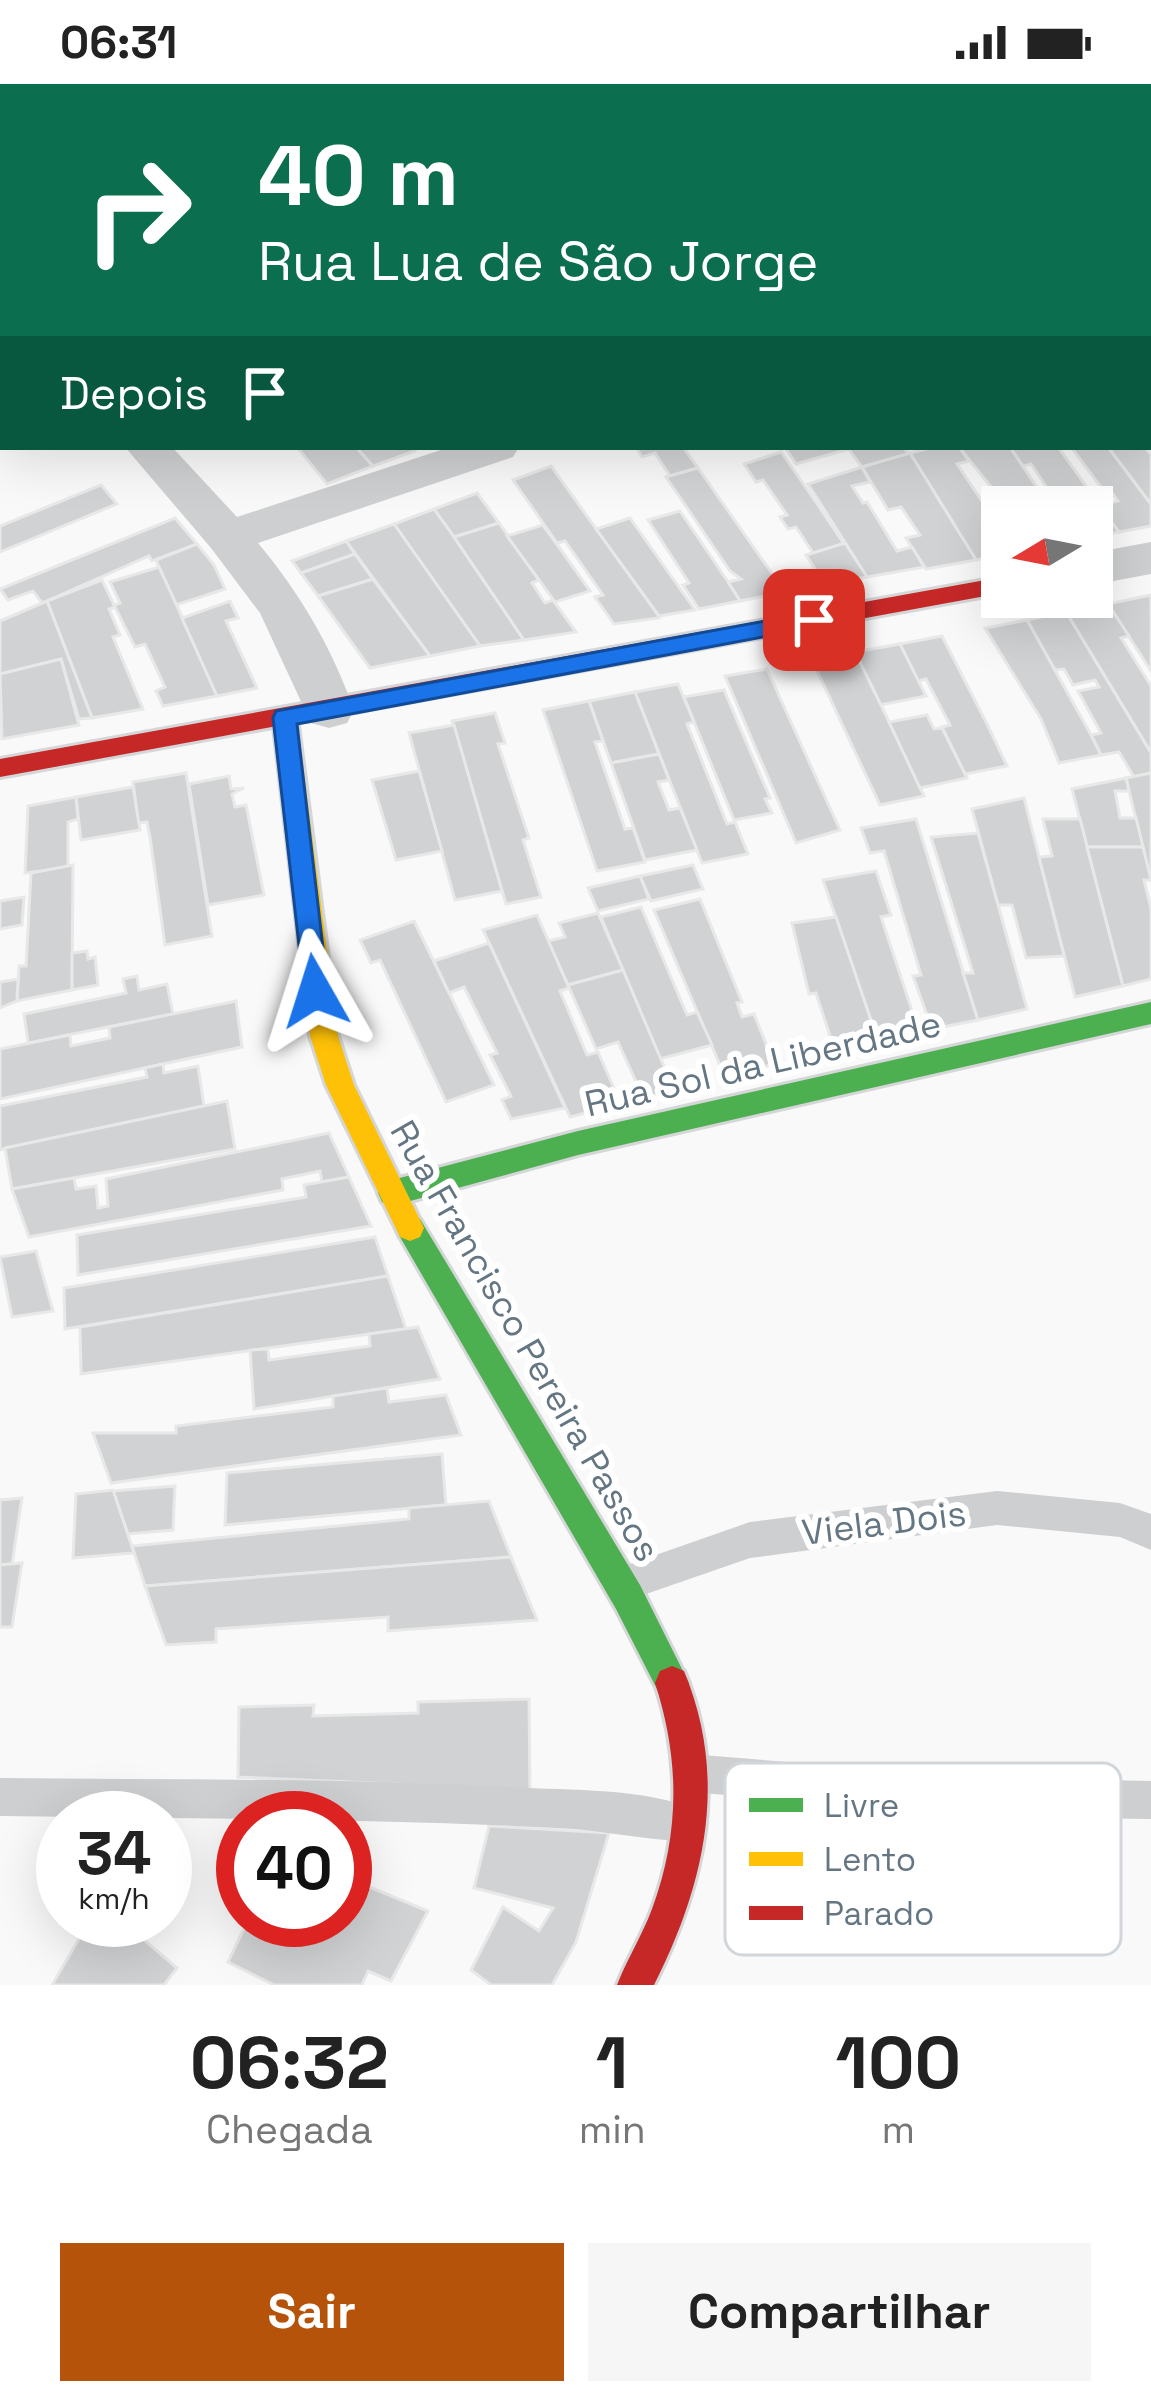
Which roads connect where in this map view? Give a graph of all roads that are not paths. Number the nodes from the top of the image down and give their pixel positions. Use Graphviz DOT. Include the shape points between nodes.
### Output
graph roads {
  1 [pos="150,450"];
  2 [pos="488,450"];
  3 [pos="229,536"];
  4 [pos="1151,558"];
  5 [pos="1113,565"];
  6 [pos="981,589"];
  7 [pos="307,714"];
  8 [pos="0,768"];
  9 [pos="1151,1013"];
  10 [pos="392,1192"];
  11 [pos="1151,1532"];
  12 [pos="623,1584"];
  13 [pos="696,1774"];
  14 [pos="725,1777"];
  15 [pos="0,1797"];
  16 [pos="1151,1800"];
  17 [pos="1121,1801"];
  18 [pos="693,1826"];
  19 [pos="635,1985"];
  1 -- 3 [label="street"];
  2 -- 3 [label="street"];
  3 -- 7 [label="street" via="323,688"];
  4 -- 5 [label="street"];
  6 -- 7 [label="street"];
  7 -- 8 [label="street"];
  7 -- 10 [label="street, Rua Francisco Pereira Passos" via="315,991 338,1081"];
  9 -- 10 [label="street, Rua Sol da Liberdade"];
  10 -- 12 [label="street, Rua Francisco Pereira Passos"];
  11 -- 12 [label="lane, Viela Dois" via="1120,1520 997,1508 749,1540"];
  12 -- 13 [label="street, Rua Francisco Pereira Passos" via="680,1707"];
  13 -- 14 [label="lane"];
  13 -- 18 [label="street, Rua Francisco Pereira Passos"];
  15 -- 18 [label="lane" via="525,1806"];
  16 -- 17 [label="lane"];
  18 -- 19 [label="street, Rua Francisco Pereira Passos" via="678,1895"];
}
